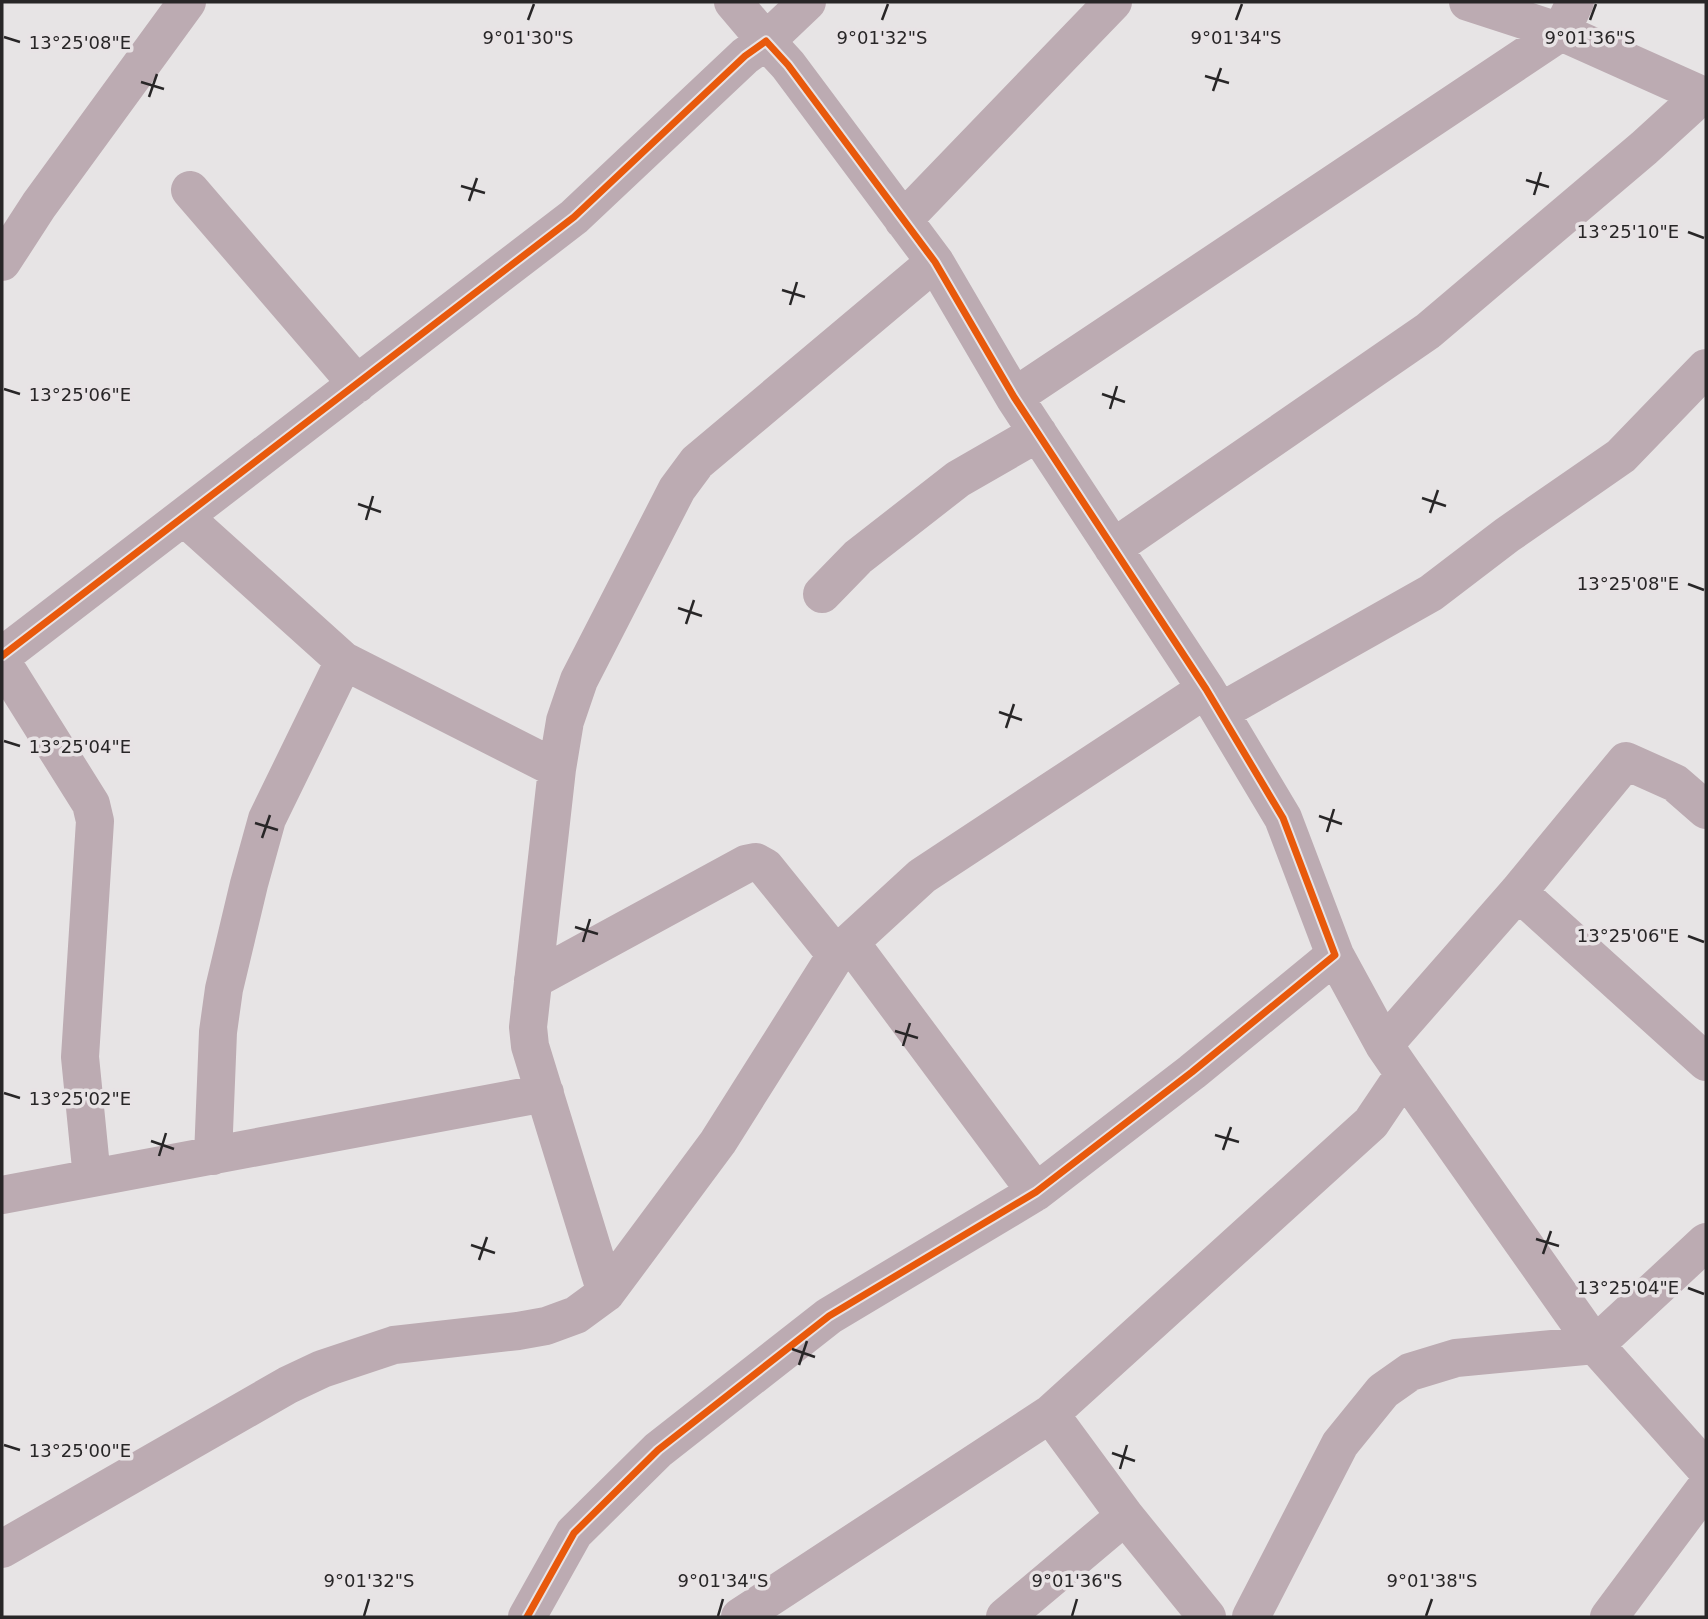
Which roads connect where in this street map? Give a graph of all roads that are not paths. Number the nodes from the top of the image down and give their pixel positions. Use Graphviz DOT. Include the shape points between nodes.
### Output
graph roads {
  1 [pos="187,2"];
  2 [pos="733,2"];
  3 [pos="807,2"];
  4 [pos="1113,2"];
  5 [pos="1468,2"];
  6 [pos="1568,17"];
  7 [pos="766,41"];
  8 [pos="1704,97"];
  9 [pos="191,190"];
  10 [pos="20,205"];
  11 [pos="903,220"];
  12 [pos="2,262"];
  13 [pos="934,262"];
  14 [pos="1706,368"];
  15 [pos="357,384"];
  16 [pos="1014,397"];
  17 [pos="1038,433"];
  18 [pos="184,517"];
  19 [pos="1113,548"];
  20 [pos="822,594"];
  21 [pos="2,656"];
  22 [pos="2,662"];
  23 [pos="344,662"];
  24 [pos="1213,701"];
  25 [pos="557,769"];
  26 [pos="1706,810"];
  27 [pos="1518,892"];
  28 [pos="843,948"];
  29 [pos="1335,955"];
  30 [pos="533,979"];
  31 [pos="1394,1060"];
  32 [pos="1706,1062"];
  33 [pos="545,1093"];
  34 [pos="213,1156"];
  35 [pos="92,1178"];
  36 [pos="1036,1192"];
  37 [pos="2,1195"];
  38 [pos="1706,1242"];
  39 [pos="606,1293"];
  40 [pos="1595,1345"];
  41 [pos="1051,1414"];
  42 [pos="1706,1469"];
  43 [pos="1706,1487"];
  44 [pos="1125,1516"];
  45 [pos="2,1549"];
  46 [pos="527,1617"];
  47 [pos="740,1617"];
  48 [pos="1005,1617"];
  49 [pos="1207,1617"];
  50 [pos="1251,1617"];
  51 [pos="1609,1617"];
  1 -- 10 [label="street"];
  2 -- 7 [label="street"];
  3 -- 7 [label="street"];
  4 -- 11 [label="street"];
  5 -- 6 [label="street"];
  6 -- 8 [label="street"];
  6 -- 16 [label="street"];
  7 -- 11 [label="street"];
  7 -- 15 [label="street" via="574,217"];
  8 -- 19 [label="street" via="1428,331"];
  9 -- 15 [label="street"];
  10 -- 12 [label="street"];
  11 -- 13 [label="street"];
  13 -- 16 [label="street"];
  13 -- 25 [label="street" via="697,462 677,489 579,680 565,721"];
  14 -- 24 [label="street" via="1621,456 1431,593"];
  15 -- 18 [label="street"];
  16 -- 17 [label="street"];
  17 -- 19 [label="street"];
  17 -- 20 [label="street" via="958,479 858,557"];
  18 -- 21 [label="street"];
  18 -- 23 [label="street"];
  19 -- 24 [label="street"];
  22 -- 35 [label="street" via="91,804 95,821 80,1056"];
  23 -- 25 [label="street"];
  23 -- 34 [label="street" via="267,819 249,884 218,1032"];
  24 -- 28 [label="street" via="922,876"];
  24 -- 29 [label="street" via="1283,818"];
  25 -- 30 [label="street"];
  26 -- 27 [label="street" via="1675,783 1626,761"];
  27 -- 31 [label="street"];
  27 -- 32 [label="street"];
  28 -- 30 [label="street" via="756,862"];
  28 -- 36 [label="street"];
  28 -- 39 [label="street" via="718,1142"];
  29 -- 31 [label="street"];
  29 -- 36 [label="street"];
  30 -- 33 [label="street" via="530,1046"];
  31 -- 40 [label="street"];
  31 -- 41 [label="street" via="1371,1123"];
  33 -- 34 [label="street"];
  33 -- 39 [label="street"];
  34 -- 35 [label="street"];
  35 -- 37 [label="street"];
  36 -- 46 [label="street" via="829,1317 657,1450 574,1533"];
  38 -- 40 [label="street"];
  39 -- 45 [label="street" via="576,1315 546,1326 394,1345 322,1369"];
  40 -- 42 [label="street"];
  40 -- 50 [label="street" via="1456,1358 1410,1372 1383,1391 1340,1444"];
  41 -- 44 [label="street"];
  41 -- 47 [label="street"];
  43 -- 51 [label="street"];
  44 -- 48 [label="street"];
  44 -- 49 [label="street"];
}
